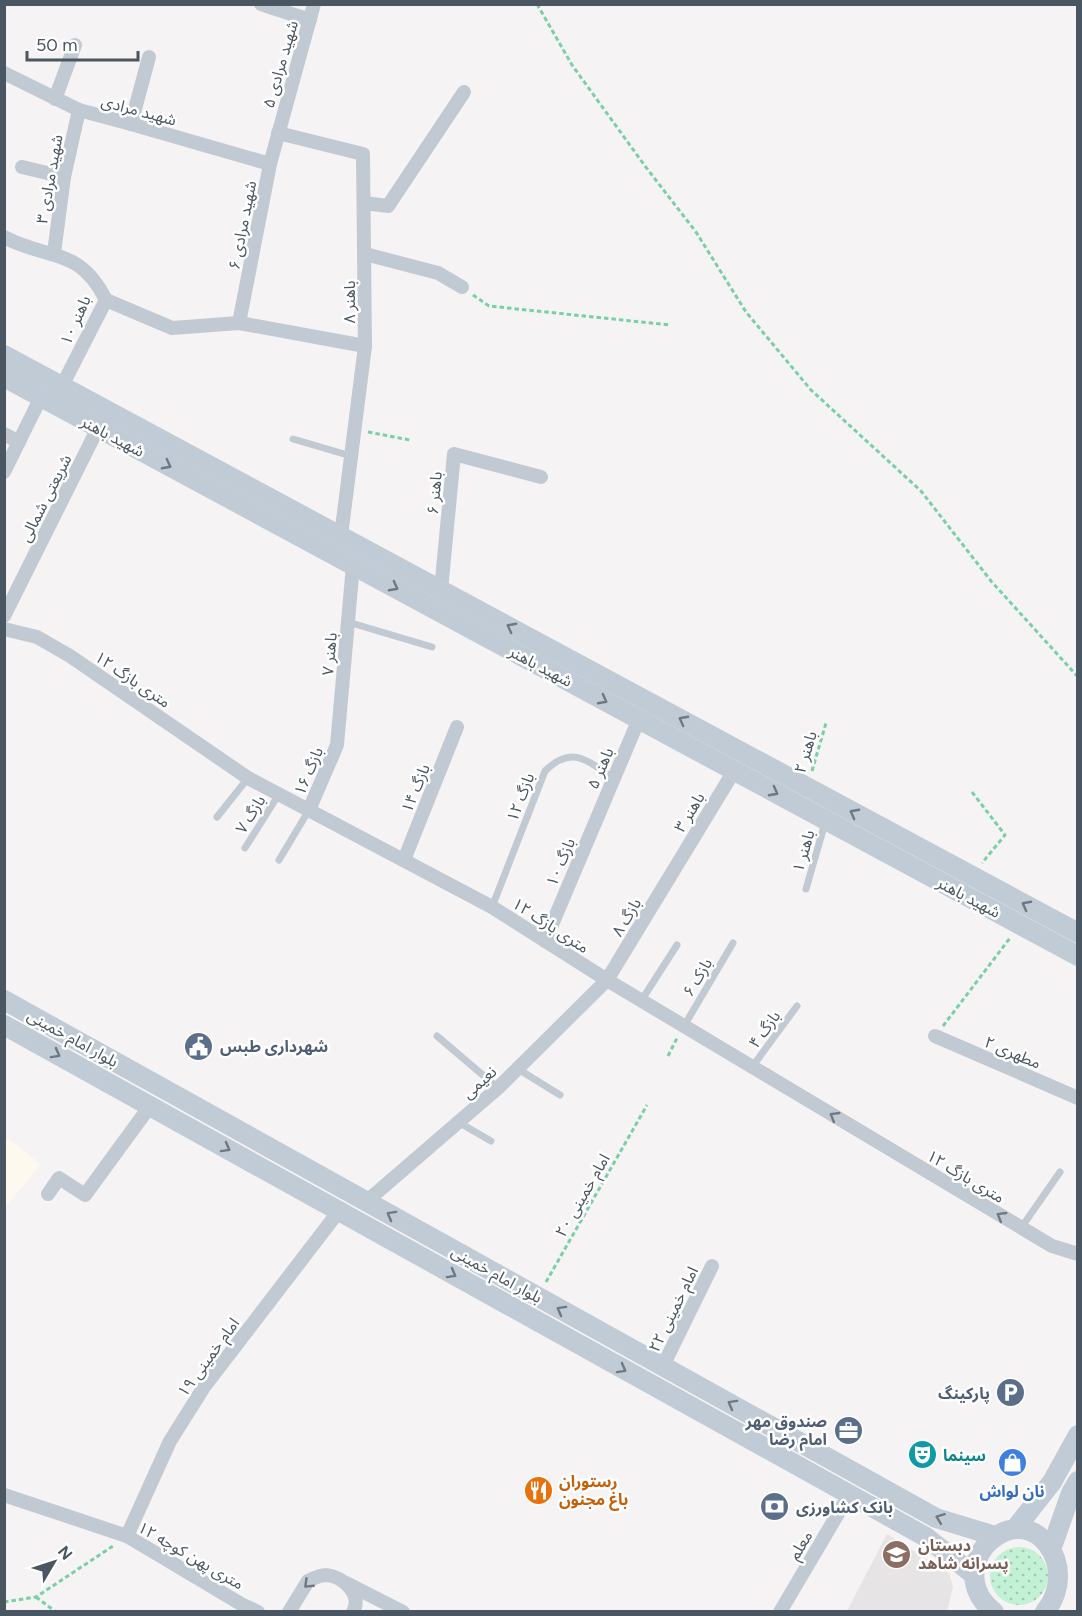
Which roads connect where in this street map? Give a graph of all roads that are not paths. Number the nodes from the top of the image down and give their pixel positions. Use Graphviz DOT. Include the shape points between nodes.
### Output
graph roads {
  1 [pos="261,4"];
  2 [pos="314,4"];
  3 [pos="310,20"];
  4 [pos="75,45"];
  5 [pos="149,57"];
  6 [pos="4,73"];
  7 [pos="464,92"];
  8 [pos="55,99"];
  9 [pos="78,110"];
  10 [pos="131,124"];
  11 [pos="278,133"];
  12 [pos="270,164"];
  13 [pos="22,167"];
  14 [pos="64,177"];
  15 [pos="364,203"];
  16 [pos="4,237"];
  17 [pos="54,253"];
  18 [pos="365,254"];
  19 [pos="462,287"];
  20 [pos="106,300"];
  21 [pos="239,323"];
  22 [pos="365,346"];
  23 [pos="4,355"];
  24 [pos="4,377"];
  25 [pos="62,386"];
  26 [pos="41,397"];
  27 [pos="98,428"];
  28 [pos="4,434"];
  29 [pos="293,439"];
  30 [pos="20,442"];
  31 [pos="351,456"];
  32 [pos="4,472"];
  33 [pos="541,477"];
  34 [pos="341,536"];
  35 [pos="353,565"];
  36 [pos="441,590"];
  37 [pos="4,616"];
  38 [pos="348,622"];
  39 [pos="4,629"];
  40 [pos="432,647"];
  41 [pos="639,719"];
  42 [pos="457,727"];
  43 [pos="337,745"];
  44 [pos="744,753"];
  45 [pos="734,771"];
  46 [pos="248,778"];
  47 [pos="614,779"];
  48 [pos="279,794"];
  49 [pos="309,810"];
  50 [pos="217,818"];
  51 [pos="826,820"];
  52 [pos="592,830"];
  53 [pos="245,848"];
  54 [pos="404,860"];
  55 [pos="279,861"];
  56 [pos="673,871"];
  57 [pos="806,889"];
  58 [pos="492,907"];
  59 [pos="1077,933"];
  60 [pos="545,940"];
  61 [pos="734,943"];
  62 [pos="677,945"];
  63 [pos="1077,956"];
  64 [pos="607,980"];
  65 [pos="4,1000"];
  66 [pos="641,1001"];
  67 [pos="797,1006"];
  68 [pos="4,1025"];
  69 [pos="684,1026"];
  70 [pos="437,1036"];
  71 [pos="935,1036"];
  72 [pos="752,1067"];
  73 [pos="518,1069"];
  74 [pos="498,1088"];
  75 [pos="560,1095"];
  76 [pos="1077,1098"];
  77 [pos="150,1106"];
  78 [pos="458,1122"];
  79 [pos="491,1141"];
  80 [pos="1060,1172"];
  81 [pos="48,1194"];
  82 [pos="367,1202"];
  83 [pos="339,1211"];
  84 [pos="1021,1228"];
  85 [pos="1077,1254"];
  86 [pos="712,1266"];
  87 [pos="663,1366"];
  88 [pos="1077,1436"];
  89 [pos="1077,1481"];
  90 [pos="4,1495"];
  91 [pos="849,1495"];
  92 [pos="1015,1529"];
  93 [pos="128,1536"];
  94 [pos="995,1536"];
  95 [pos="1053,1544"];
  96 [pos="974,1575"];
  97 [pos="344,1582"];
  98 [pos="258,1611"];
  99 [pos="289,1611"];
  100 [pos="353,1611"];
  101 [pos="403,1611"];
  102 [pos="780,1611"];
  103 [pos="994,1611"];
  104 [pos="1045,1611"];
  1 -- 3 [label="street"];
  2 -- 3 [label="street, شهید مرادی ۵"];
  3 -- 11 [label="street, شهید مرادی ۵"];
  4 -- 8 [label="street"];
  5 -- 10 [label="street"];
  6 -- 8 [label="street, شهید مرادی"];
  7 -- 15 [label="street" via="388,206"];
  8 -- 9 [label="street, شهید مرادی"];
  9 -- 10 [label="street, شهید مرادی"];
  9 -- 14 [label="street, شهید مرادی ۳"];
  10 -- 12 [label="street, شهید مرادی"];
  11 -- 12 [label="street, شهید مرادی ۶"];
  11 -- 15 [label="street, باهنر ۸" via="363,154"];
  12 -- 21 [label="street, شهید مرادی ۶"];
  13 -- 14 [label="street"];
  14 -- 17 [label="street, شهید مرادی ۳"];
  15 -- 18 [label="street, باهنر ۸"];
  16 -- 17 [label="street, باهنر ۱۰" via="23,247"];
  17 -- 20 [label="street, باهنر ۱۰" via="89,274"];
  18 -- 19 [label="street" via="438,273"];
  18 -- 22 [label="street, باهنر ۸"];
  20 -- 21 [label="street" via="172,327"];
  20 -- 25 [label="street, باهنر ۱۰"];
  21 -- 22 [label="street"];
  22 -- 31 [label="street, باهنر ۸"];
  23 -- 25 [label="main road, شهید باهنر"];
  24 -- 26 [label="main road, شهید باهنر"];
  25 -- 34 [label="main road, شهید باهنر"];
  26 -- 27 [label="main road, شهید باهنر"];
  26 -- 30 [label="street"];
  27 -- 35 [label="main road, شهید باهنر, one-way"];
  27 -- 37 [label="street, شریعتی شمالی"];
  28 -- 30 [label="street"];
  29 -- 31 [label="lane"];
  30 -- 32 [label="street"];
  31 -- 34 [label="street, باهنر ۸"];
  33 -- 36 [label="street, باهنر ۶" via="454,454"];
  34 -- 36 [label="main road, شهید باهنر"];
  35 -- 38 [label="street, باهنر ۷"];
  35 -- 41 [label="main road, شهید باهنر, one-way"];
  44 -- 36 [label="main road, شهید باهنر, one-way"];
  38 -- 40 [label="lane"];
  38 -- 43 [label="street, باهنر ۷"];
  39 -- 46 [label="street, ۱۲ متری بازگ" via="38,637 70,656"];
  41 -- 45 [label="main road, شهید باهنر"];
  41 -- 47 [label="street, باهنر ۵"];
  42 -- 54 [label="street, بازگ ۱۴"];
  43 -- 49 [label="street, بازگ ۱۶"];
  44 -- 45 [label="main road"];
  59 -- 44 [label="main road, شهید باهنر, one-way"];
  45 -- 51 [label="main road, شهید باهنر, one-way"];
  45 -- 56 [label="street, باهنر ۳"];
  46 -- 48 [label="street, ۱۲ متری بازگ"];
  46 -- 50 [label="lane"];
  47 -- 52 [label="street, باهنر ۵"];
  47 -- 58 [label="lane, بازگ ۱۲" via="587,761 573,757 555,761 545,771"];
  48 -- 49 [label="street, ۱۲ متری بازگ"];
  48 -- 53 [label="lane, بازگ ۷"];
  49 -- 54 [label="street, ۱۲ متری بازگ"];
  49 -- 55 [label="lane"];
  51 -- 57 [label="lane, باهنر ۱"];
  51 -- 63 [label="main road, شهید باهنر"];
  52 -- 60 [label="street, بازگ ۱۰"];
  54 -- 58 [label="street, ۱۲ متری بازگ"];
  56 -- 64 [label="street, بازگ ۸"];
  58 -- 60 [label="street, ۱۲ متری بازگ"];
  60 -- 64 [label="street, ۱۲ متری بازگ"];
  61 -- 69 [label="lane, بازک ۶"];
  62 -- 66 [label="lane"];
  64 -- 66 [label="street, ۱۲ متری بازگ"];
  64 -- 73 [label="street, نعیمی"];
  65 -- 82 [label="main road, بلوار امام خمینی"];
  66 -- 69 [label="street, ۱۲ متری بازگ"];
  67 -- 72 [label="lane, بازگ ۴"];
  68 -- 77 [label="main road, بلوار امام خمینی, one-way"];
  69 -- 72 [label="street, ۱۲ متری بازگ"];
  70 -- 74 [label="lane"];
  71 -- 76 [label="street, مطهری ۲"];
  84 -- 72 [label="street, ۱۲ متری بازگ, one-way"];
  73 -- 74 [label="street, نعیمی"];
  73 -- 75 [label="lane"];
  74 -- 78 [label="street, نعیمی"];
  77 -- 81 [label="street" via="86,1195 60,1178"];
  77 -- 83 [label="main road, بلوار امام خمینی, one-way"];
  78 -- 79 [label="lane"];
  78 -- 82 [label="street, نعیمی"];
  80 -- 84 [label="lane"];
  87 -- 82 [label="main road, بلوار امام خمینی, one-way"];
  83 -- 91 [label="main road, بلوار امام خمینی, one-way"];
  83 -- 93 [label="street, امام خمینی ۱۹" via="204,1387 170,1441"];
  84 -- 85 [label="street, ۱۲ متری بازگ" via="1052,1246"];
  86 -- 87 [label="street, امام خمینی ۲۲"];
  94 -- 87 [label="main road, بلوار امام خمینی, one-way" via="936,1518"];
  88 -- 92 [label="main road" via="1052,1482"];
  89 -- 95 [label="main road"];
  90 -- 93 [label="street, ۱۲ متری پهن کوچه"];
  91 -- 96 [label="main road, بلوار امام خمینی" via="926,1537"];
  91 -- 102 [label="street, معلم"];
  92 -- 94 [label="main road"];
  92 -- 95 [label="main road" via="1042,1535"];
  93 -- 98 [label="street, ۱۲ متری پهن کوچه"];
  94 -- 96 [label="main road" via="976,1560"];
  95 -- 104 [label="main road" via="1063,1562 1065,1576 1062,1590"];
  96 -- 103 [label="main road" via="980,1597"];
  97 -- 99 [label="street, one-way" via="336,1577 317,1576 308,1581"];
  97 -- 100 [label="street" via="354,1598"];
  97 -- 101 [label="street"];
}
